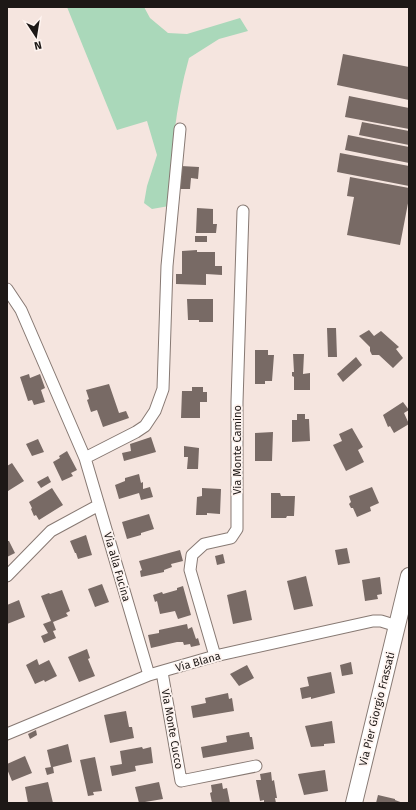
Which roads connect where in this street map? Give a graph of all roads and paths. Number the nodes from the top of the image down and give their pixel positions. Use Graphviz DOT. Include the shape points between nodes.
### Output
graph roads {
  1 [pos="180,129"];
  2 [pos="243,211"];
  3 [pos="7,289"];
  4 [pos="85,458"];
  5 [pos="99,505"];
  6 [pos="7,576"];
  7 [pos="409,576"];
  8 [pos="402,617"];
  9 [pos="215,656"];
  10 [pos="162,672"];
  11 [pos="149,675"];
  12 [pos="7,734"];
  13 [pos="256,766"];
  14 [pos="354,803"];
  1 -- 4 [label="street" via="167,266 163,389 155,411 145,426"];
  2 -- 9 [label="street, Via Monte Camino" via="237,402 237,529 232,538 204,544 192,555 190,570"];
  3 -- 4 [label="street, Via alla Fucina" via="21,310"];
  4 -- 5 [label="street, Via alla Fucina"];
  5 -- 6 [label="street" via="51,531"];
  5 -- 11 [label="street, Via alla Fucina"];
  7 -- 8 [label="street, Via Pier Giorgio Frassati"];
  8 -- 9 [label="street, Via Blana" via="373,621"];
  8 -- 14 [label="street, Via Pier Giorgio Frassati"];
  9 -- 10 [label="street, Via Blana"];
  10 -- 11 [label="street, Via Blana"];
  10 -- 13 [label="street, Via Monte Cucco" via="181,781"];
  11 -- 12 [label="street, Via Blana"];
}
